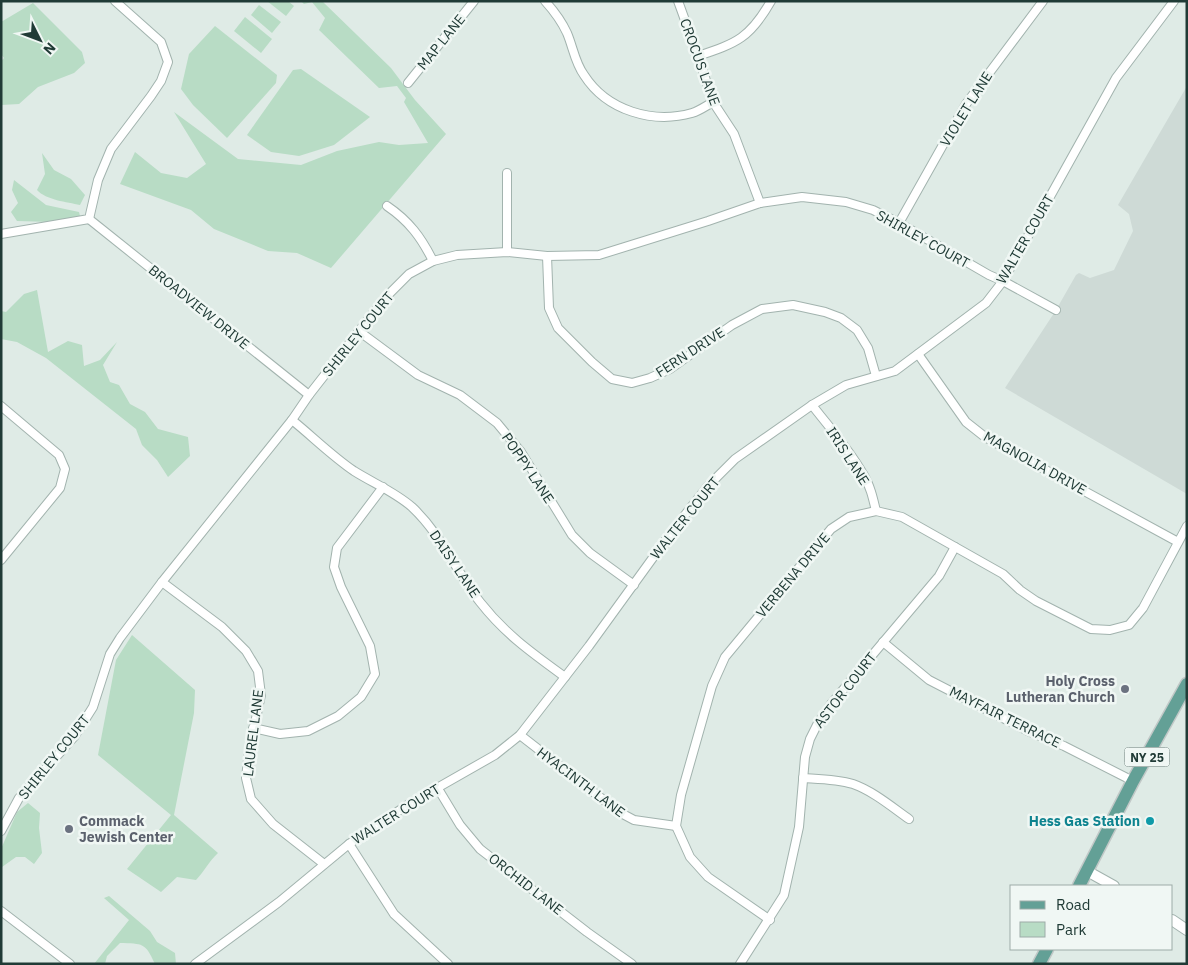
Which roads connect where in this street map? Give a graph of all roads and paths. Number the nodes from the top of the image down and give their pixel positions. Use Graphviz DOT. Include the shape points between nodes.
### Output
graph roads {
  1 [pos="115,1"];
  2 [pos="474,1"];
  3 [pos="545,1"];
  4 [pos="678,1"];
  5 [pos="771,1"];
  6 [pos="1042,1"];
  7 [pos="1174,1"];
  8 [pos="698,56"];
  9 [pos="408,84"];
  10 [pos="713,102"];
  11 [pos="507,173"];
  12 [pos="760,203"];
  13 [pos="387,206"];
  14 [pos="89,219"];
  15 [pos="899,223"];
  16 [pos="1,234"];
  17 [pos="507,252"];
  18 [pos="547,256"];
  19 [pos="433,261"];
  20 [pos="1003,281"];
  21 [pos="1056,310"];
  22 [pos="360,332"];
  23 [pos="918,354"];
  24 [pos="876,376"];
  25 [pos="309,396"];
  26 [pos="812,405"];
  27 [pos="1,406"];
  28 [pos="292,420"];
  29 [pos="383,487"];
  30 [pos="876,511"];
  31 [pos="1187,526"];
  32 [pos="1178,542"];
  33 [pos="955,548"];
  34 [pos="1,560"];
  35 [pos="162,582"];
  36 [pos="634,585"];
  37 [pos="883,642"];
  38 [pos="565,677"];
  39 [pos="1187,684"];
  40 [pos="253,728"];
  41 [pos="520,735"];
  42 [pos="803,778"];
  43 [pos="1133,781"];
  44 [pos="437,787"];
  45 [pos="909,819"];
  46 [pos="676,826"];
  47 [pos="1,832"];
  48 [pos="348,844"];
  49 [pos="324,864"];
  50 [pos="1087,871"];
  51 [pos="1080,885"];
  52 [pos="1112,885"];
  53 [pos="1,911"];
  54 [pos="770,920"];
  55 [pos="1173,921"];
  56 [pos="1187,930"];
  57 [pos="1046,950"];
  58 [pos="70,964"];
  59 [pos="195,964"];
  60 [pos="447,964"];
  61 [pos="632,964"];
  62 [pos="740,964"];
  63 [pos="1039,964"];
  1 -- 14 [label="street" via="161,42 168,62 152,96 111,149 98,180"];
  2 -- 9 [label="street, MAP LANE"];
  3 -- 10 [label="street" via="560,20 583,74 593,88 610,102 638,115 670,118 694,112"];
  4 -- 8 [label="street, CROCUS LANE"];
  5 -- 8 [label="street" via="752,30 728,46"];
  6 -- 15 [label="street, VIOLET LANE" via="966,104"];
  7 -- 20 [label="street, WALTER COURT" via="1116,78"];
  8 -- 10 [label="street, CROCUS LANE"];
  10 -- 12 [label="street, CROCUS LANE" via="734,134"];
  11 -- 17 [label="street"];
  12 -- 15 [label="street, SHIRLEY COURT" via="802,197 846,202 873,210"];
  12 -- 18 [label="street, SHIRLEY COURT" via="599,255"];
  13 -- 19 [label="street" via="403,216 416,231"];
  14 -- 16 [label="street"];
  14 -- 25 [label="street, BROADVIEW DRIVE"];
  15 -- 20 [label="street, SHIRLEY COURT"];
  17 -- 18 [label="street, SHIRLEY COURT"];
  17 -- 19 [label="street, SHIRLEY COURT" via="457,255"];
  18 -- 24 [label="street, FERN DRIVE" via="549,308 558,328 612,379 632,383 650,378 670,369 732,325 762,309 793,305 841,318 857,330 868,348"];
  19 -- 22 [label="street, SHIRLEY COURT" via="409,274 390,292"];
  20 -- 21 [label="street, SHIRLEY COURT"];
  20 -- 23 [label="street, WALTER COURT" via="986,303"];
  22 -- 25 [label="street, SHIRLEY COURT"];
  22 -- 36 [label="street, POPPY LANE" via="418,375 460,395 497,423 520,452 572,535 590,553"];
  23 -- 24 [label="street, WALTER COURT" via="895,371"];
  23 -- 32 [label="street, MAGNOLIA DRIVE" via="966,422 985,437"];
  24 -- 26 [label="street, WALTER COURT" via="846,385"];
  25 -- 28 [label="street, SHIRLEY COURT"];
  26 -- 30 [label="street, IRIS LANE" via="864,475"];
  26 -- 36 [label="street, WALTER COURT" via="735,459 707,487"];
  27 -- 34 [label="street" via="59,455 65,469 60,488"];
  28 -- 29 [label="street, DAISY LANE" via="354,470"];
  28 -- 35 [label="street, SHIRLEY COURT"];
  29 -- 38 [label="street, DAISY LANE" via="411,506 440,538 479,600 502,628"];
  29 -- 40 [label="street" via="336,548 334,567 340,587 370,646 375,674 361,697 338,716 308,731 280,734"];
  30 -- 33 [label="street, VERBENA DRIVE" via="902,517"];
  30 -- 46 [label="street, VERBENA DRIVE" via="848,517 831,529 725,657 695,739"];
  31 -- 32 [label="street, VERBENA DRIVE"];
  32 -- 33 [label="street, VERBENA DRIVE" via="1143,608 1129,626 1110,630 1091,629 1036,601 1003,574"];
  33 -- 37 [label="street, ASTOR COURT" via="939,576"];
  35 -- 40 [label="street, LAUREL LANE" via="222,628 246,651 258,671 261,695"];
  35 -- 47 [label="street, SHIRLEY COURT" via="110,654 88,715 20,798"];
  36 -- 38 [label="street, WALTER COURT"];
  37 -- 42 [label="street, ASTOR COURT" via="818,723 805,756"];
  37 -- 43 [label="street, MAYFAIR TERRACE" via="928,680"];
  38 -- 41 [label="street, WALTER COURT"];
  39 -- 43 [label="main road, NY 25"];
  40 -- 49 [label="street, LAUREL LANE" via="246,778 250,799 273,824"];
  41 -- 44 [label="street, WALTER COURT" via="495,755"];
  41 -- 46 [label="street, HYACINTH LANE" via="619,812 634,820"];
  42 -- 45 [label="street" via="854,784"];
  42 -- 54 [label="street, ASTOR COURT" via="799,827 784,895"];
  43 -- 50 [label="main road, NY 25"];
  44 -- 48 [label="street, WALTER COURT"];
  44 -- 61 [label="street, ORCHID LANE" via="460,825 480,848"];
  46 -- 54 [label="street" via="690,857 708,877"];
  48 -- 49 [label="street, WALTER COURT"];
  48 -- 60 [label="street" via="394,914"];
  49 -- 59 [label="street, WALTER COURT" via="280,902"];
  50 -- 51 [label="main road, NY 25"];
  50 -- 52 [label="street"];
  53 -- 58 [label="street"];
  54 -- 62 [label="street, ASTOR COURT"];
  55 -- 56 [label="street"];
  57 -- 63 [label="main road"];
}
